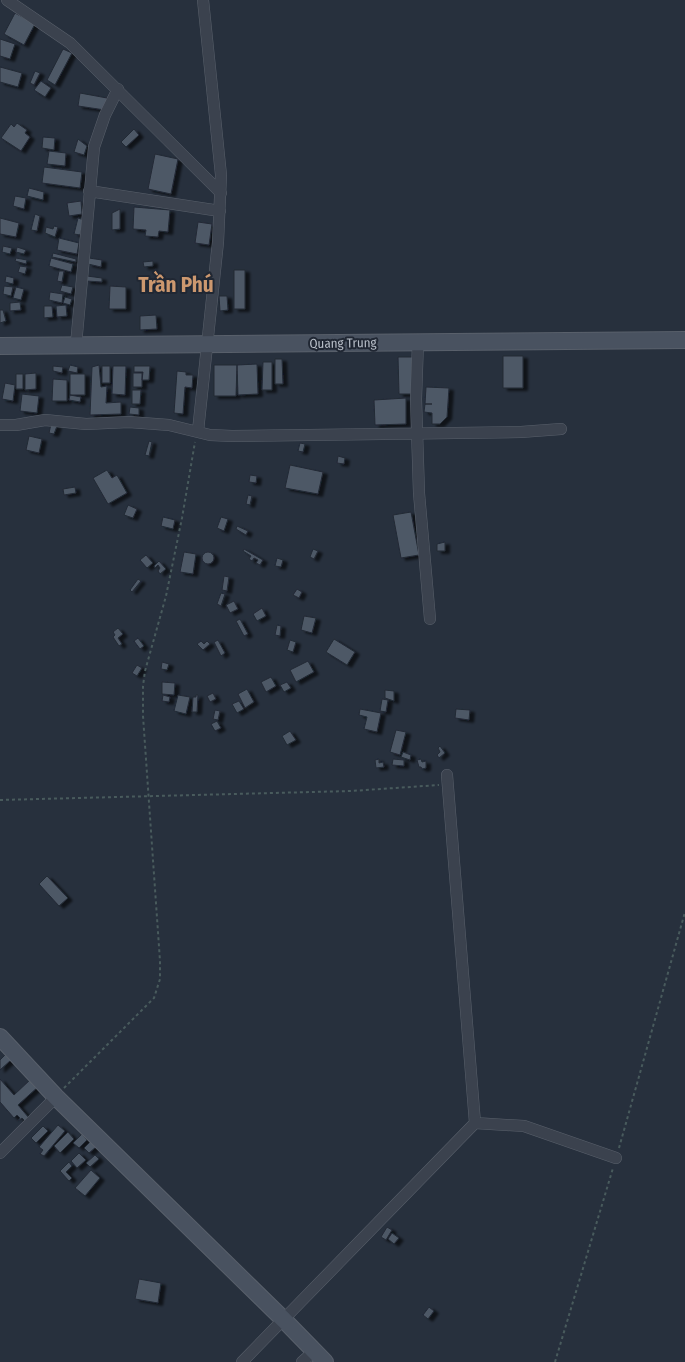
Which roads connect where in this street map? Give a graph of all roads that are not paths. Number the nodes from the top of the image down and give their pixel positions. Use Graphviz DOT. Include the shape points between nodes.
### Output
graph roads {
  1 [pos="7,0"];
  2 [pos="203,0"];
  3 [pos="118,89"];
  4 [pos="90,191"];
  5 [pos="220,193"];
  6 [pos="220,211"];
  7 [pos="685,340"];
  8 [pos="418,342"];
  9 [pos="76,345"];
  10 [pos="207,345"];
  11 [pos="0,346"];
  12 [pos="0,425"];
  13 [pos="560,429"];
  14 [pos="198,431"];
  15 [pos="417,434"];
  16 [pos="430,619"];
  17 [pos="448,780"];
  18 [pos="0,1037"];
  19 [pos="56,1097"];
  20 [pos="475,1122"];
  21 [pos="0,1153"];
  22 [pos="616,1158"];
  23 [pos="284,1320"];
  24 [pos="314,1359"];
  25 [pos="242,1362"];
  1 -- 3 [label="street" via="65,39"];
  2 -- 5 [label="street" via="218,143"];
  3 -- 4 [label="street" via="96,141"];
  3 -- 5 [label="street"];
  4 -- 6 [label="street"];
  4 -- 9 [label="street"];
  5 -- 6 [label="street"];
  6 -- 10 [label="street"];
  7 -- 8 [label="main road, Quang Trung"];
  8 -- 10 [label="main road, Quang Trung"];
  8 -- 15 [label="street"];
  9 -- 10 [label="main road, Quang Trung"];
  9 -- 11 [label="main road, Quang Trung"];
  10 -- 14 [label="street"];
  12 -- 14 [label="street" via="45,420 86,424 129,422 169,425"];
  13 -- 15 [label="street"];
  14 -- 15 [label="street" via="232,436"];
  15 -- 16 [label="street" via="420,512"];
  17 -- 20 [label="street"];
  18 -- 19 [label="main road"];
  19 -- 21 [label="street"];
  19 -- 23 [label="main road"];
  20 -- 22 [label="street" via="524,1126"];
  20 -- 23 [label="street"];
  23 -- 24 [label="main road"];
  23 -- 25 [label="street"];
}
